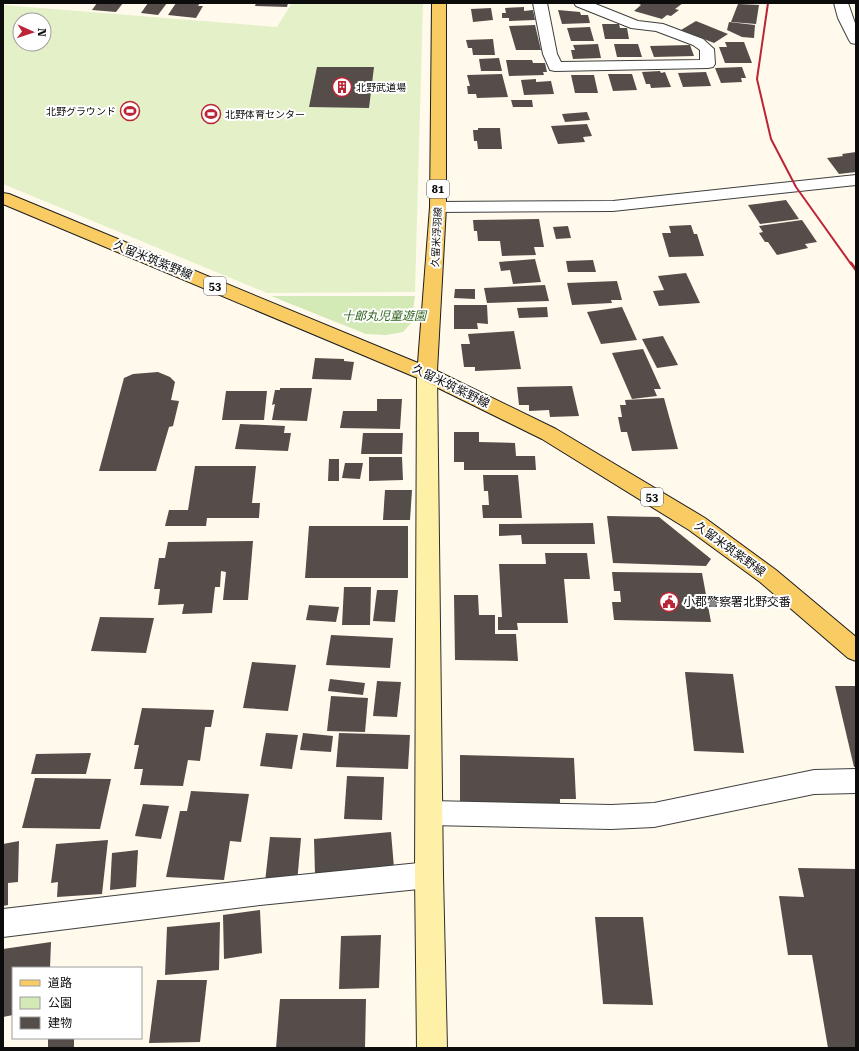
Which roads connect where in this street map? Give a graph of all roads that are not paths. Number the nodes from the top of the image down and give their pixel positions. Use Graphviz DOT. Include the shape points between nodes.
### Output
graph roads {
  1 [pos="439,3"];
  2 [pos="540,3"];
  3 [pos="580,3"];
  4 [pos="842,3"];
  5 [pos="856,40"];
  6 [pos="856,180"];
  7 [pos="3,198"];
  8 [pos="438,207"];
  9 [pos="427,374"];
  10 [pos="856,651"];
  11 [pos="856,781"];
  12 [pos="430,813"];
  13 [pos="429,875"];
  14 [pos="3,923"];
  15 [pos="432,1048"];
  1 -- 8 [label="main road, 久留米浮羽線 / 81"];
  2 -- 3 [label="street" via="555,67 708,64 707,49 698,42 658,27 636,25"];
  4 -- 5 [label="street" via="845,18"];
  6 -- 8 [label="street" via="613,206"];
  7 -- 9 [label="main road, 久留米筑紫野線 / 53"];
  8 -- 9 [label="main road, 久留米浮羽線 / 81"];
  9 -- 10 [label="main road, 久留米筑紫野線 / 53" via="549,434 697,524 768,576"];
  9 -- 12 [label="street"];
  11 -- 12 [label="street" via="814,782 654,815 611,817"];
  12 -- 13 [label="street"];
  13 -- 14 [label="street" via="260,892"];
  13 -- 15 [label="street"];
}
